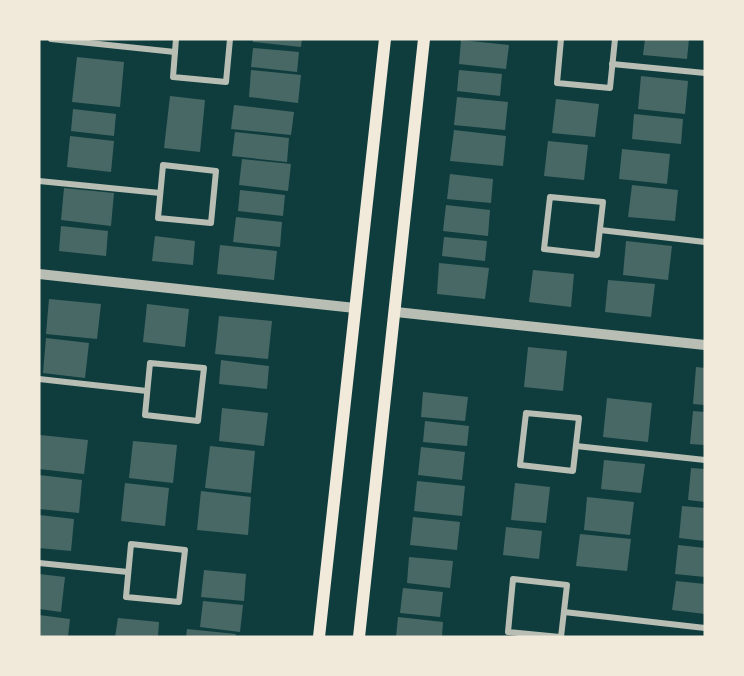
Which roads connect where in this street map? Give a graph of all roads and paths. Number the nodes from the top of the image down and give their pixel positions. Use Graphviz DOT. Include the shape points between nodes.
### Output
graph roads {
  1 [pos="51,39"];
  2 [pos="176,39"];
  3 [pos="230,39"];
  4 [pos="385,39"];
  5 [pos="424,39"];
  6 [pos="561,39"];
  7 [pos="615,39"];
  8 [pos="175,52"];
  9 [pos="612,64"];
  10 [pos="705,73"];
  11 [pos="39,181"];
  12 [pos="160,193"];
  13 [pos="600,230"];
  14 [pos="705,242"];
  15 [pos="39,274"];
  16 [pos="355,308"];
  17 [pos="396,312"];
  18 [pos="705,345"];
  19 [pos="39,379"];
  20 [pos="147,391"];
  21 [pos="576,446"];
  22 [pos="705,460"];
  23 [pos="39,563"];
  24 [pos="128,572"];
  25 [pos="564,612"];
  26 [pos="705,628"];
  27 [pos="319,637"];
  28 [pos="359,637"];
  29 [pos="561,637"];
  1 -- 8 [label="street"];
  2 -- 8 [label="street"];
  3 -- 8 [label="street" via="226,82 173,77"];
  4 -- 16 [label="main road"];
  5 -- 17 [label="main road"];
  6 -- 9 [label="street" via="557,83 610,88"];
  7 -- 9 [label="street"];
  9 -- 10 [label="street"];
  11 -- 12 [label="street"];
  12 -- 12 [label="street" via="158,218 211,223 216,171 163,165"];
  13 -- 13 [label="street" via="603,202 550,197 544,249 597,255"];
  13 -- 14 [label="street"];
  15 -- 16 [label="street"];
  16 -- 27 [label="main road"];
  17 -- 18 [label="street"];
  17 -- 28 [label="main road"];
  19 -- 20 [label="street"];
  20 -- 20 [label="street" via="145,415 198,421 204,368 150,363"];
  21 -- 21 [label="street" via="579,418 526,413 520,465 573,471"];
  21 -- 22 [label="street"];
  23 -- 24 [label="street"];
  24 -- 24 [label="street" via="126,597 179,602 185,550 131,544"];
  25 -- 26 [label="street"];
  25 -- 29 [label="street"];
  25 -- 29 [label="street" via="567,585 513,579 508,632"];
}
